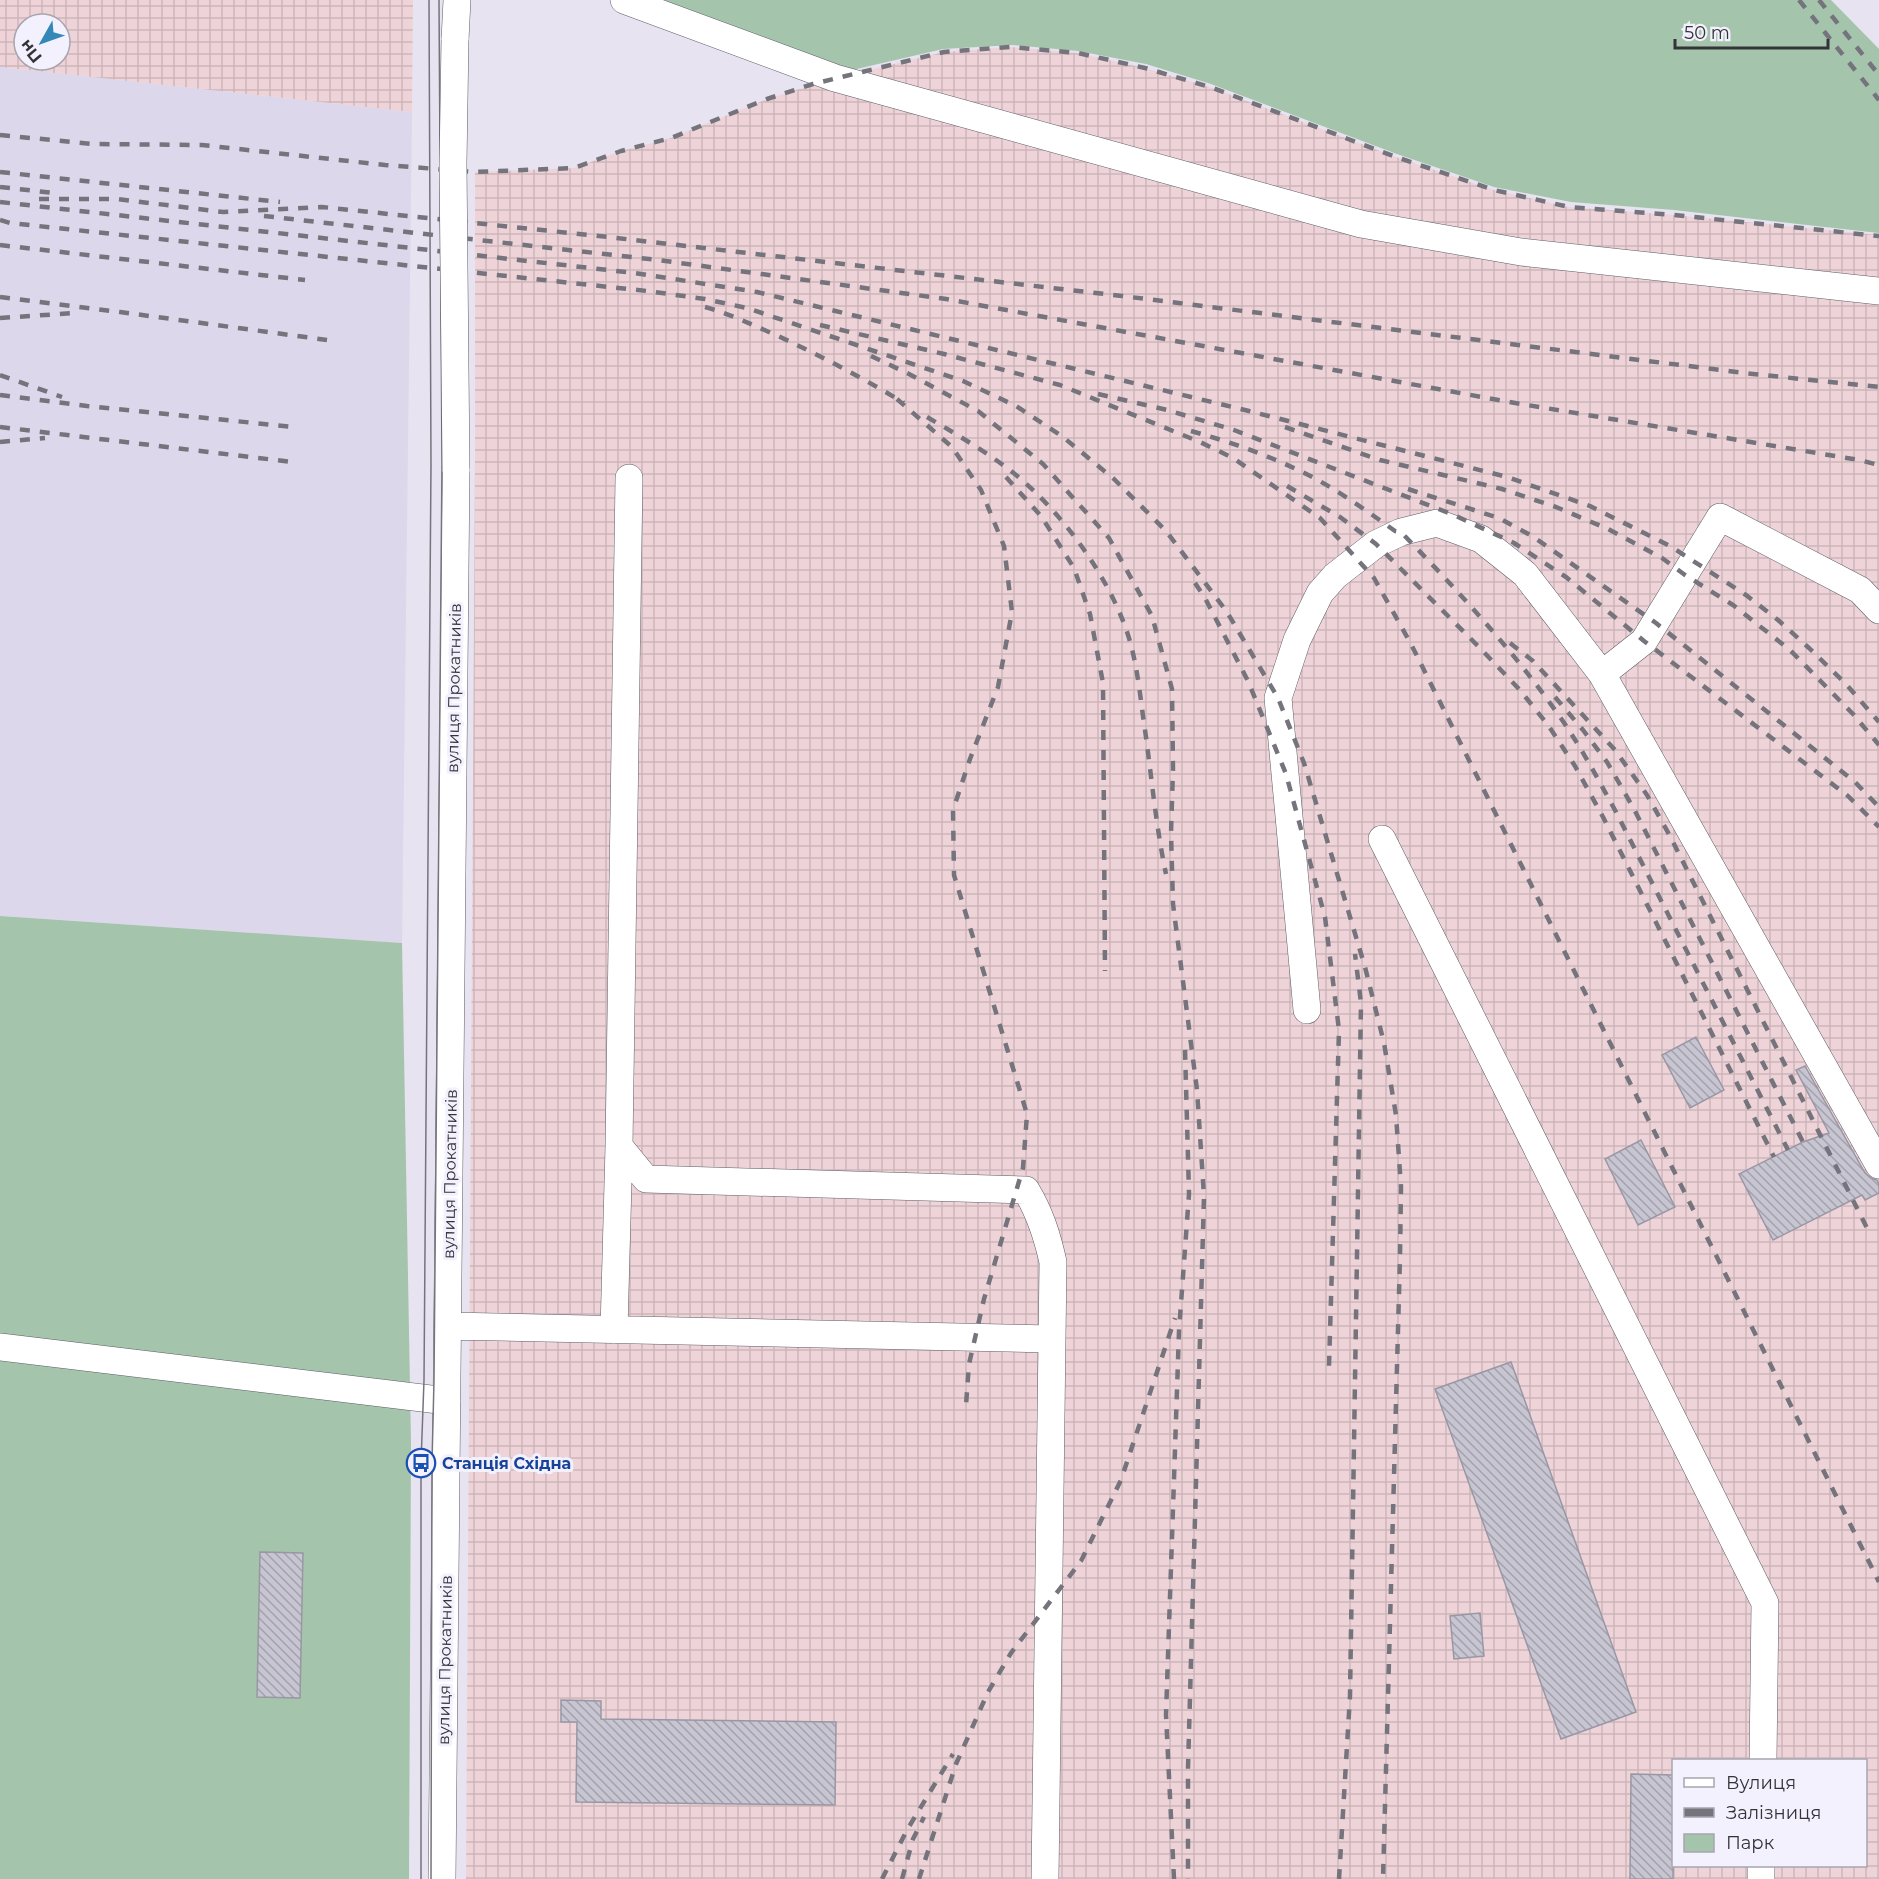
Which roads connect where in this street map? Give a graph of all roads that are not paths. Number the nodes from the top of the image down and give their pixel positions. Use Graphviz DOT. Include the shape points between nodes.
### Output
graph roads {
  1 [pos="457,0"];
  2 [pos="624,0"];
  3 [pos="1879,291"];
  4 [pos="629,478"];
  5 [pos="1879,610"];
  6 [pos="1602,674"];
  7 [pos="1382,839"];
  8 [pos="1307,1010"];
  9 [pos="619,1146"];
  10 [pos="1879,1165"];
  11 [pos="448,1326"];
  12 [pos="614,1330"];
  13 [pos="1052,1339"];
  14 [pos="0,1347"];
  15 [pos="447,1401"];
  16 [pos="1763,1759"];
  17 [pos="442,1879"];
  18 [pos="1046,1879"];
  1 -- 11 [label="street, вулиця Прокатників, bridge"];
  2 -- 3 [label="street" via="835,78 1361,224 1521,252"];
  4 -- 9 [label="street"];
  5 -- 6 [label="street" via="1860,590 1720,517 1644,641"];
  6 -- 8 [label="street" via="1525,574 1481,539 1437,523 1401,532 1376,544 1320,593 1297,640 1278,698"];
  6 -- 10 [label="street"];
  7 -- 16 [label="street" via="1765,1603"];
  9 -- 12 [label="street"];
  9 -- 13 [label="street" via="646,1179 1026,1190 1047,1234 1053,1262"];
  11 -- 12 [label="street"];
  11 -- 15 [label="street, вулиця Прокатників"];
  12 -- 13 [label="street"];
  13 -- 18 [label="street"];
  14 -- 15 [label="street"];
  15 -- 17 [label="street, вулиця Прокатників"];
}
